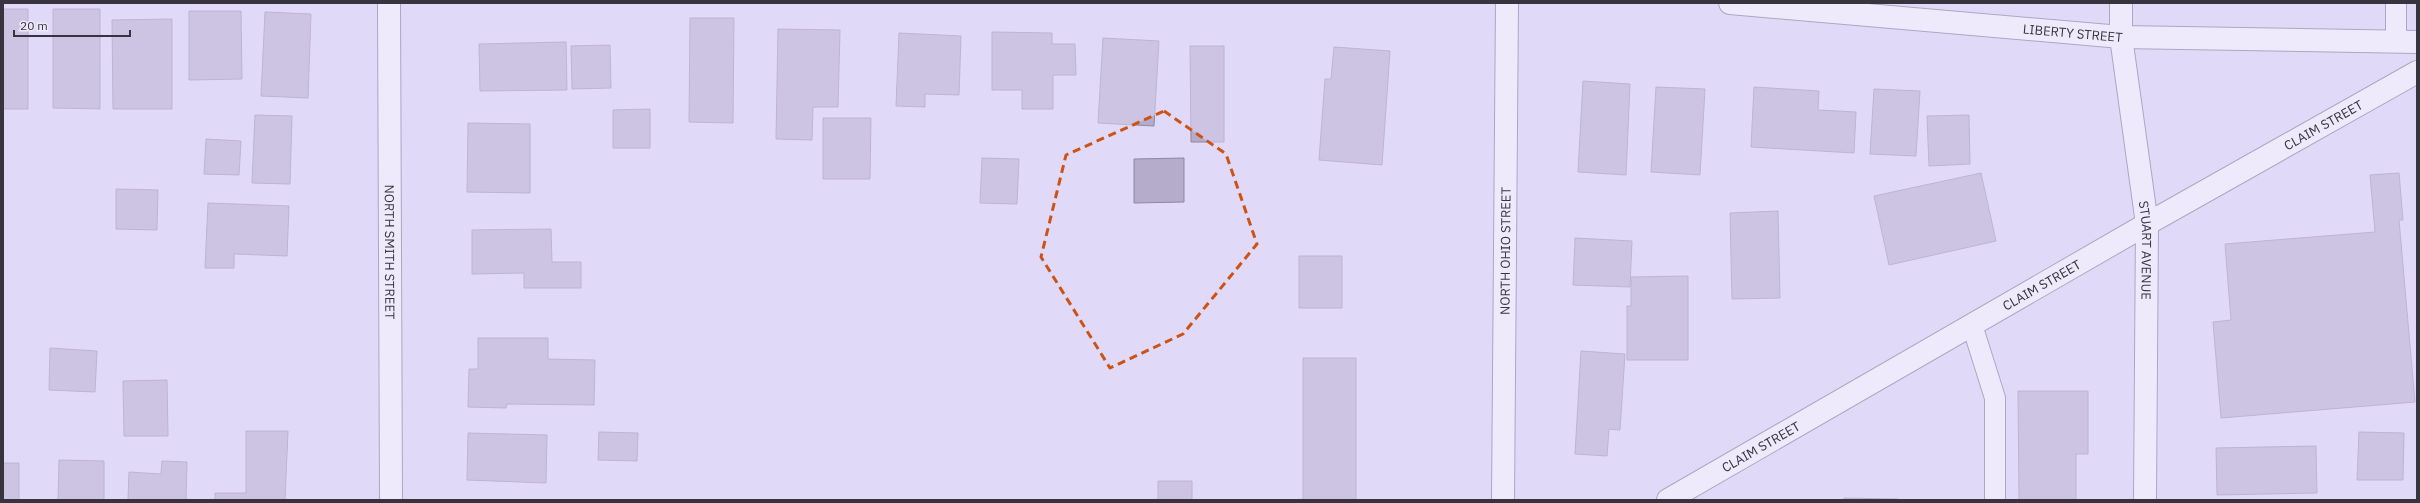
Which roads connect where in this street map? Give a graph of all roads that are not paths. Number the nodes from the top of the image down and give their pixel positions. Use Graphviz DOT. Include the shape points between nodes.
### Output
graph roads {
  1 [pos="389,3"];
  2 [pos="1507,3"];
  3 [pos="1730,3"];
  4 [pos="2121,3"];
  5 [pos="2396,3"];
  6 [pos="2121,37"];
  7 [pos="2396,42"];
  8 [pos="2417,42"];
  9 [pos="2417,72"];
  10 [pos="2147,224"];
  11 [pos="1972,324"];
  12 [pos="391,500"];
  13 [pos="1503,500"];
  14 [pos="1668,500"];
  15 [pos="1995,500"];
  16 [pos="2145,500"];
  1 -- 12 [label="street, NORTH SMITH STREET"];
  2 -- 13 [label="street, NORTH OHIO STREET"];
  3 -- 6 [label="street, LIBERTY STREET"];
  4 -- 6 [label="street, STUART AVENUE"];
  5 -- 7 [label="lane"];
  6 -- 7 [label="street, LIBERTY STREET"];
  6 -- 10 [label="street, STUART AVENUE"];
  7 -- 8 [label="street, LIBERTY STREET"];
  9 -- 10 [label="street, CLAIM STREET"];
  10 -- 11 [label="street, CLAIM STREET"];
  10 -- 16 [label="street, STUART AVENUE"];
  11 -- 14 [label="street, CLAIM STREET"];
  11 -- 15 [label="lane" via="1996,398"];
}
